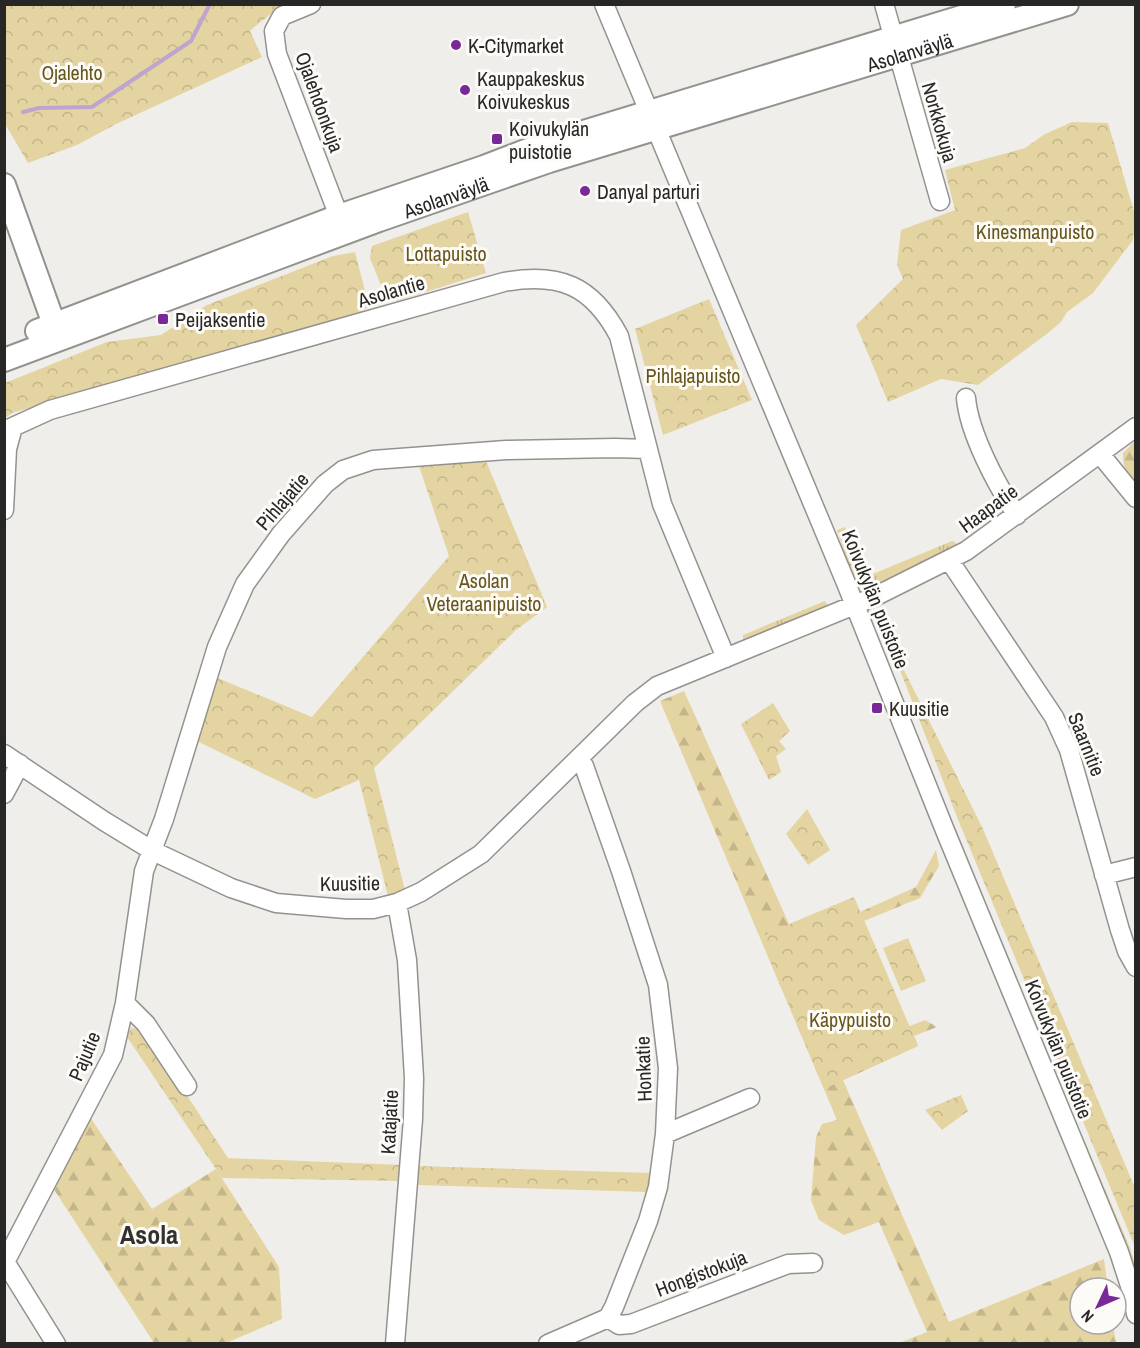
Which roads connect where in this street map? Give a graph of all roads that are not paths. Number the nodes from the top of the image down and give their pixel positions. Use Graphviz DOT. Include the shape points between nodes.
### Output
graph roads {
  1 [pos="311,4"];
  2 [pos="604,4"];
  3 [pos="884,4"];
  4 [pos="1004,4"];
  5 [pos="1067,4"];
  6 [pos="895,46"];
  7 [pos="652,121"];
  8 [pos="4,185"];
  9 [pos="940,201"];
  10 [pos="342,224"];
  11 [pos="57,332"];
  12 [pos="4,344"];
  13 [pos="4,360"];
  14 [pos="966,398"];
  15 [pos="1136,427"];
  16 [pos="9,429"];
  17 [pos="647,449"];
  18 [pos="1100,454"];
  19 [pos="1136,498"];
  20 [pos="4,510"];
  21 [pos="1017,515"];
  22 [pos="949,560"];
  23 [pos="855,605"];
  24 [pos="726,658"];
  25 [pos="4,754"];
  26 [pos="578,759"];
  27 [pos="20,764"];
  28 [pos="4,794"];
  29 [pos="153,850"];
  30 [pos="1136,867"];
  31 [pos="1104,875"];
  32 [pos="397,903"];
  33 [pos="1136,967"];
  34 [pos="125,1003"];
  35 [pos="187,1086"];
  36 [pos="750,1098"];
  37 [pos="665,1134"];
  38 [pos="5,1262"];
  39 [pos="813,1263"];
  40 [pos="1136,1314"];
  41 [pos="608,1318"];
  42 [pos="56,1344"];
  43 [pos="394,1344"];
  44 [pos="548,1344"];
  1 -- 10 [label="street, Ojalehdonkuja" via="282,16 274,32 277,54"];
  2 -- 7 [label="street, Koivukylän puistotie"];
  3 -- 6 [label="street, Norkkokuja"];
  4 -- 6 [label="main road, Asolanväylä"];
  5 -- 6 [label="main road, Asolanväylä"];
  6 -- 7 [label="main road, Asolanväylä"];
  6 -- 9 [label="street, Norkkokuja"];
  7 -- 10 [label="main road, Asolanväylä" via="541,144"];
  7 -- 23 [label="street, Koivukylän puistotie"];
  8 -- 11 [label="main road"];
  10 -- 11 [label="main road, Asolanväylä"];
  11 -- 12 [label="main road, Asolanväylä"];
  11 -- 13 [label="main road, Asolanväylä"];
  14 -- 21 [label="street" via="967,414 998,486"];
  15 -- 18 [label="street, Haapatie"];
  16 -- 17 [label="street, Asolantie" via="50,410 504,282 540,277 576,286 614,326"];
  16 -- 20 [label="street"];
  17 -- 24 [label="street, Asolantie" via="662,504"];
  17 -- 29 [label="street, Pihlajatie" via="506,450 373,460 343,470 325,484 281,534 245,584 217,647"];
  18 -- 19 [label="street"];
  18 -- 21 [label="street, Haapatie"];
  21 -- 22 [label="street, Haapatie"];
  22 -- 23 [label="street, Haapatie"];
  22 -- 31 [label="street, Saarnitie" via="1054,717 1088,810"];
  23 -- 24 [label="street, Kuusitie"];
  23 -- 40 [label="street, Koivukylän puistotie" via="1119,1252"];
  24 -- 26 [label="street, Kuusitie" via="657,686 635,702"];
  25 -- 27 [label="street, Kuusitie"];
  26 -- 32 [label="street, Kuusitie" via="481,854 422,892"];
  26 -- 37 [label="street, Honkatie" via="584,766 658,985 668,1068"];
  27 -- 28 [label="street"];
  27 -- 29 [label="street, Kuusitie"];
  29 -- 32 [label="street, Kuusitie" via="231,888 276,903 346,909 373,909"];
  29 -- 34 [label="street, Pajutie" via="144,871"];
  30 -- 31 [label="street"];
  31 -- 33 [label="street, Saarnitie" via="1127,951"];
  32 -- 43 [label="street, Katajatie" via="406,960 414,1078"];
  34 -- 35 [label="street" via="146,1024"];
  34 -- 38 [label="street, Pajutie" via="113,1056"];
  36 -- 37 [label="street"];
  37 -- 41 [label="street, Honkatie" via="658,1187 648,1221"];
  38 -- 42 [label="street, Pajutie"];
  39 -- 41 [label="street, Hongistokuja" via="788,1264 631,1324 619,1325"];
  41 -- 44 [label="street"];
}
